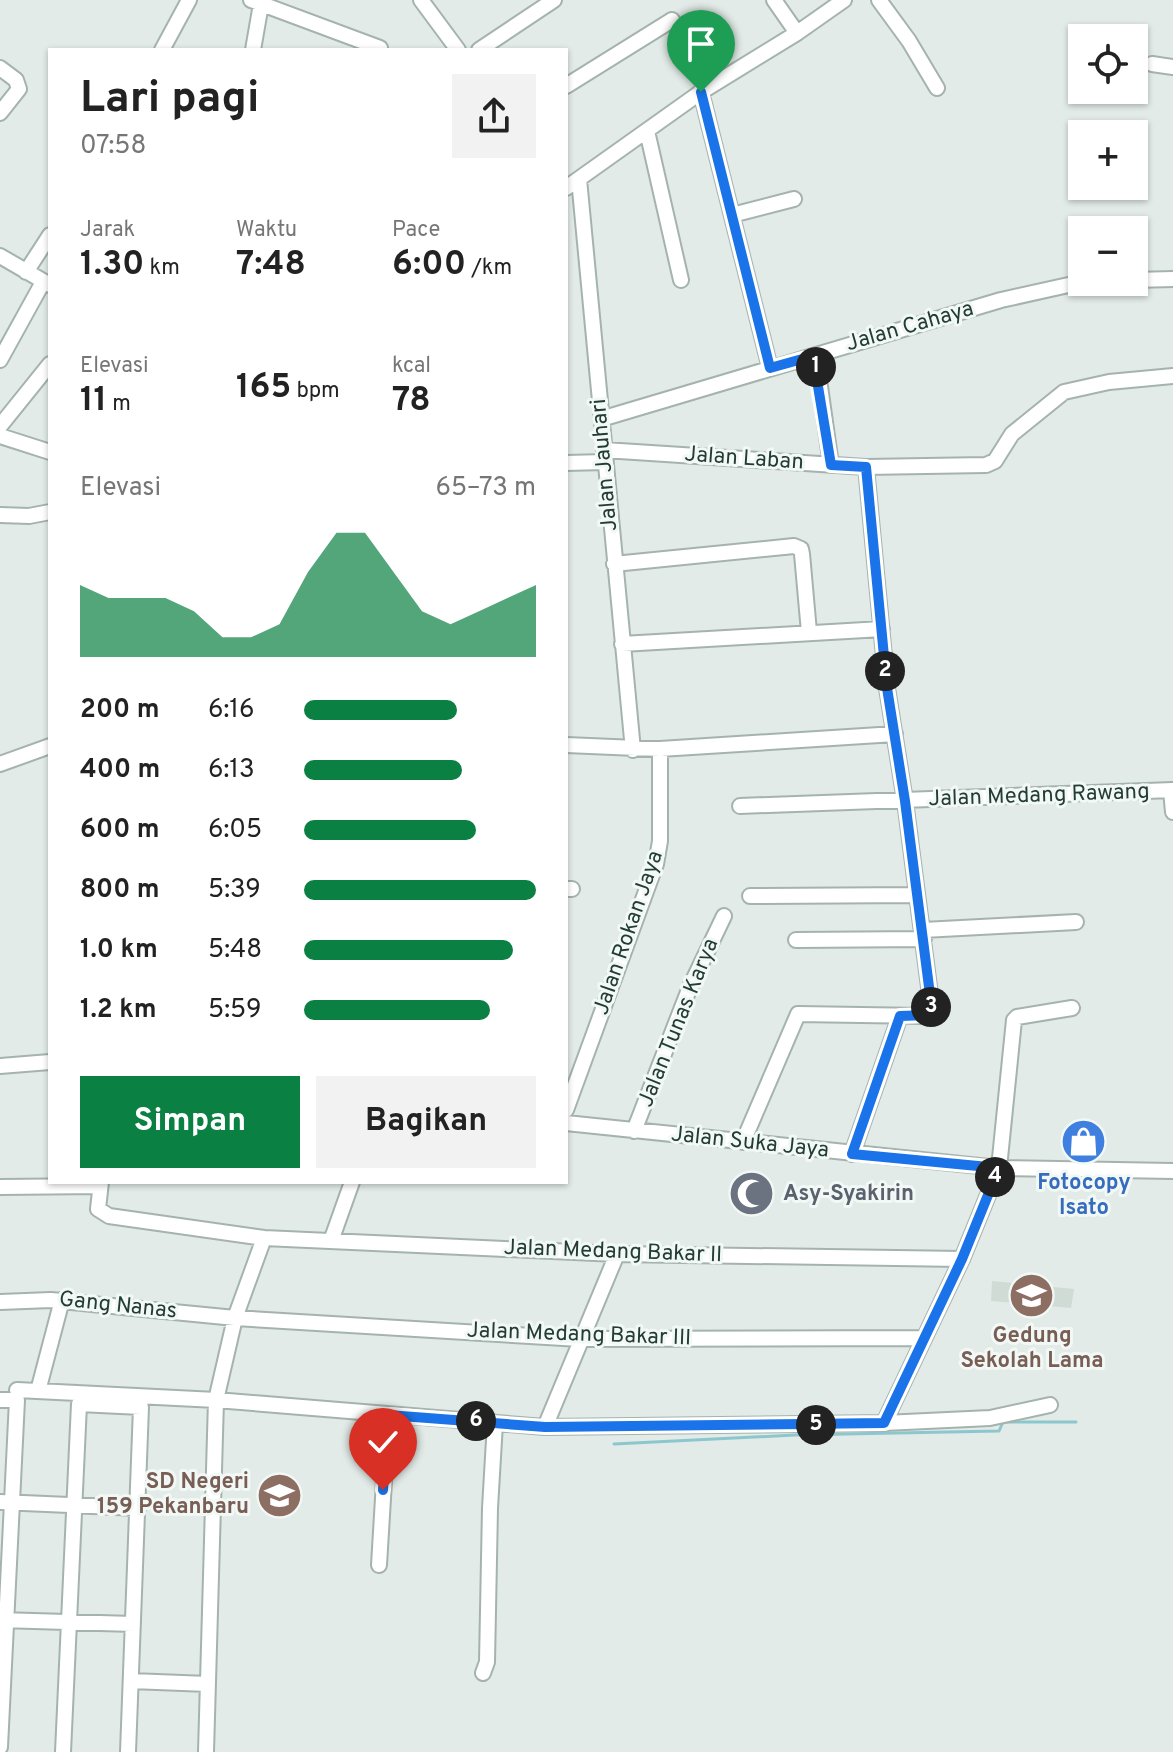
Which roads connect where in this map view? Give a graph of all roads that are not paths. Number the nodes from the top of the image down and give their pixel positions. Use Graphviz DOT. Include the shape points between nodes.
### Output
graph roads {
  1 [pos="189,0"];
  2 [pos="421,0"];
  3 [pos="554,0"];
  4 [pos="774,0"];
  5 [pos="844,0"];
  6 [pos="879,0"];
  7 [pos="256,2"];
  8 [pos="672,20"];
  9 [pos="797,33"];
  10 [pos="163,48"];
  11 [pos="253,48"];
  12 [pos="380,48"];
  13 [pos="457,48"];
  14 [pos="482,48"];
  15 [pos="1152,64"];
  16 [pos="1173,67"];
  17 [pos="0,68"];
  18 [pos="568,85"];
  19 [pos="937,88"];
  20 [pos="701,92"];
  21 [pos="0,113"];
  22 [pos="647,131"];
  23 [pos="572,184"];
  24 [pos="794,199"];
  25 [pos="732,215"];
  26 [pos="48,238"];
  27 [pos="0,256"];
  28 [pos="26,272"];
  29 [pos="1173,279"];
  30 [pos="681,280"];
  31 [pos="1148,280"];
  32 [pos="47,284"];
  33 [pos="1068,285"];
  34 [pos="813,356"];
  35 [pos="0,360"];
  36 [pos="48,366"];
  37 [pos="770,368"];
  38 [pos="1173,376"];
  39 [pos="601,419"];
  40 [pos="0,426"];
  41 [pos="0,436"];
  42 [pos="48,451"];
  43 [pos="605,456"];
  44 [pos="568,463"];
  45 [pos="831,465"];
  46 [pos="866,467"];
  47 [pos="48,512"];
  48 [pos="0,515"];
  49 [pos="614,564"];
  50 [pos="882,629"];
  51 [pos="809,632"];
  52 [pos="622,644"];
  53 [pos="895,734"];
  54 [pos="568,745"];
  55 [pos="48,747"];
  56 [pos="660,749"];
  57 [pos="633,750"];
  58 [pos="0,764"];
  59 [pos="1172,790"];
  60 [pos="905,801"];
  61 [pos="740,806"];
  62 [pos="1173,812"];
  63 [pos="917,895"];
  64 [pos="750,896"];
  65 [pos="724,916"];
  66 [pos="1076,922"];
  67 [pos="924,934"];
  68 [pos="796,940"];
  69 [pos="1072,1008"];
  70 [pos="900,1016"];
  71 [pos="48,1062"];
  72 [pos="0,1066"];
  73 [pos="568,1105"];
  74 [pos="568,1123"];
  75 [pos="634,1131"];
  76 [pos="743,1142"];
  77 [pos="852,1154"];
  78 [pos="999,1168"];
  79 [pos="1173,1171"];
  80 [pos="101,1184"];
  81 [pos="351,1184"];
  82 [pos="0,1187"];
  83 [pos="264,1238"];
  84 [pos="331,1241"];
  85 [pos="617,1254"];
  86 [pos="962,1259"];
  87 [pos="62,1300"];
  88 [pos="0,1302"];
  89 [pos="235,1318"];
  90 [pos="923,1338"];
  91 [pos="580,1339"];
  92 [pos="17,1390"];
  93 [pos="38,1391"];
  94 [pos="0,1400"];
  95 [pos="216,1400"];
  96 [pos="1050,1405"];
  97 [pos="388,1415"];
  98 [pos="495,1423"];
  99 [pos="884,1423"];
  100 [pos="545,1427"];
  101 [pos="6,1502"];
  102 [pos="75,1505"];
  103 [pos="138,1508"];
  104 [pos="379,1565"];
  105 [pos="3,1620"];
  106 [pos="70,1622"];
  107 [pos="133,1624"];
  108 [pos="483,1673"];
  109 [pos="131,1681"];
  110 [pos="208,1684"];
  111 [pos="0,1747"];
  112 [pos="63,1752"];
  113 [pos="128,1752"];
  114 [pos="206,1752"];
  1 -- 10 [label="street"];
  2 -- 13 [label="street"];
  3 -- 14 [label="street"];
  4 -- 9 [label="street"];
  5 -- 9 [label="street"];
  6 -- 19 [label="street"];
  7 -- 11 [label="street"];
  7 -- 12 [label="street"];
  8 -- 18 [label="street"];
  9 -- 20 [label="street"];
  15 -- 16 [label="street"];
  17 -- 21 [label="street" via="19,89"];
  20 -- 22 [label="street"];
  20 -- 25 [label="street"];
  22 -- 23 [label="street"];
  22 -- 30 [label="street"];
  23 -- 39 [label="street, Jalan Jauhari"];
  24 -- 25 [label="street"];
  25 -- 37 [label="street"];
  26 -- 28 [label="street"];
  27 -- 28 [label="street"];
  28 -- 32 [label="street"];
  29 -- 31 [label="street"];
  32 -- 35 [label="street"];
  33 -- 34 [label="street, Jalan Cahaya"];
  34 -- 37 [label="street, Jalan Cahaya"];
  34 -- 45 [label="street"];
  36 -- 40 [label="street"];
  37 -- 39 [label="street, Jalan Cahaya"];
  38 -- 46 [label="street, Jalan Laban" via="1064,392 1012,434 995,461 986,465"];
  39 -- 43 [label="street, Jalan Jauhari"];
  41 -- 42 [label="street"];
  43 -- 44 [label="street, Jalan Laban"];
  43 -- 45 [label="street, Jalan Laban"];
  43 -- 49 [label="street, Jalan Jauhari"];
  45 -- 46 [label="street, Jalan Laban"];
  46 -- 50 [label="street"];
  47 -- 48 [label="street"];
  49 -- 51 [label="street" via="794,546 802,554"];
  49 -- 52 [label="street, Jalan Jauhari"];
  50 -- 51 [label="street"];
  50 -- 53 [label="street"];
  51 -- 52 [label="street"];
  52 -- 57 [label="street, Jalan Jauhari"];
  53 -- 56 [label="street"];
  53 -- 60 [label="street"];
  54 -- 57 [label="street"];
  55 -- 58 [label="street"];
  56 -- 57 [label="street"];
  56 -- 73 [label="street, Jalan Rokan Jaya" via="656,864"];
  59 -- 60 [label="street, Jalan Medang Rawang"];
  59 -- 62 [label="street"];
  60 -- 61 [label="street, Jalan Medang Rawang"];
  60 -- 63 [label="street"];
  63 -- 64 [label="street"];
  63 -- 67 [label="street"];
  65 -- 75 [label="street, Jalan Tunas Karya"];
  66 -- 67 [label="street"];
  67 -- 68 [label="street"];
  67 -- 70 [label="street" via="931,1013"];
  69 -- 78 [label="street" via="1014,1020"];
  70 -- 76 [label="street" via="798,1014"];
  70 -- 77 [label="street"];
  71 -- 72 [label="street"];
  74 -- 75 [label="street, Jalan Suka Jaya"];
  75 -- 76 [label="street, Jalan Suka Jaya"];
  76 -- 77 [label="street, Jalan Suka Jaya"];
  77 -- 78 [label="street, Jalan Suka Jaya"];
  78 -- 79 [label="street, Jalan Suka Jaya"];
  78 -- 86 [label="street"];
  80 -- 82 [label="street"];
  80 -- 83 [label="street, Jalan Medang Bakar II" via="98,1209 109,1216"];
  81 -- 84 [label="street"];
  83 -- 84 [label="street, Jalan Medang Bakar II"];
  83 -- 89 [label="street"];
  84 -- 85 [label="street, Jalan Medang Bakar II"];
  85 -- 86 [label="street, Jalan Medang Bakar II"];
  85 -- 91 [label="street"];
  86 -- 90 [label="street"];
  87 -- 88 [label="street, Gang Nanas"];
  87 -- 89 [label="street, Gang Nanas"];
  87 -- 93 [label="street"];
  89 -- 91 [label="street, Jalan Medang Bakar III"];
  89 -- 95 [label="street"];
  90 -- 91 [label="street, Jalan Medang Bakar III"];
  90 -- 99 [label="street"];
  91 -- 100 [label="street"];
  92 -- 93 [label="street"];
  93 -- 95 [label="street"];
  94 -- 101 [label="street" via="17,1400"];
  95 -- 97 [label="street"];
  95 -- 110 [label="street"];
  96 -- 99 [label="street" via="990,1418"];
  97 -- 98 [label="street"];
  97 -- 104 [label="street"];
  98 -- 100 [label="street"];
  98 -- 108 [label="street"];
  99 -- 100 [label="street"];
  101 -- 102 [label="street"];
  101 -- 105 [label="street"];
  102 -- 103 [label="street"];
  102 -- 103 [label="street" via="79,1404 141,1407"];
  102 -- 106 [label="street"];
  103 -- 107 [label="street"];
  105 -- 106 [label="street"];
  105 -- 111 [label="street"];
  106 -- 107 [label="street"];
  106 -- 112 [label="street"];
  107 -- 109 [label="street"];
  109 -- 110 [label="street"];
  109 -- 113 [label="street"];
  110 -- 114 [label="street"];
}
